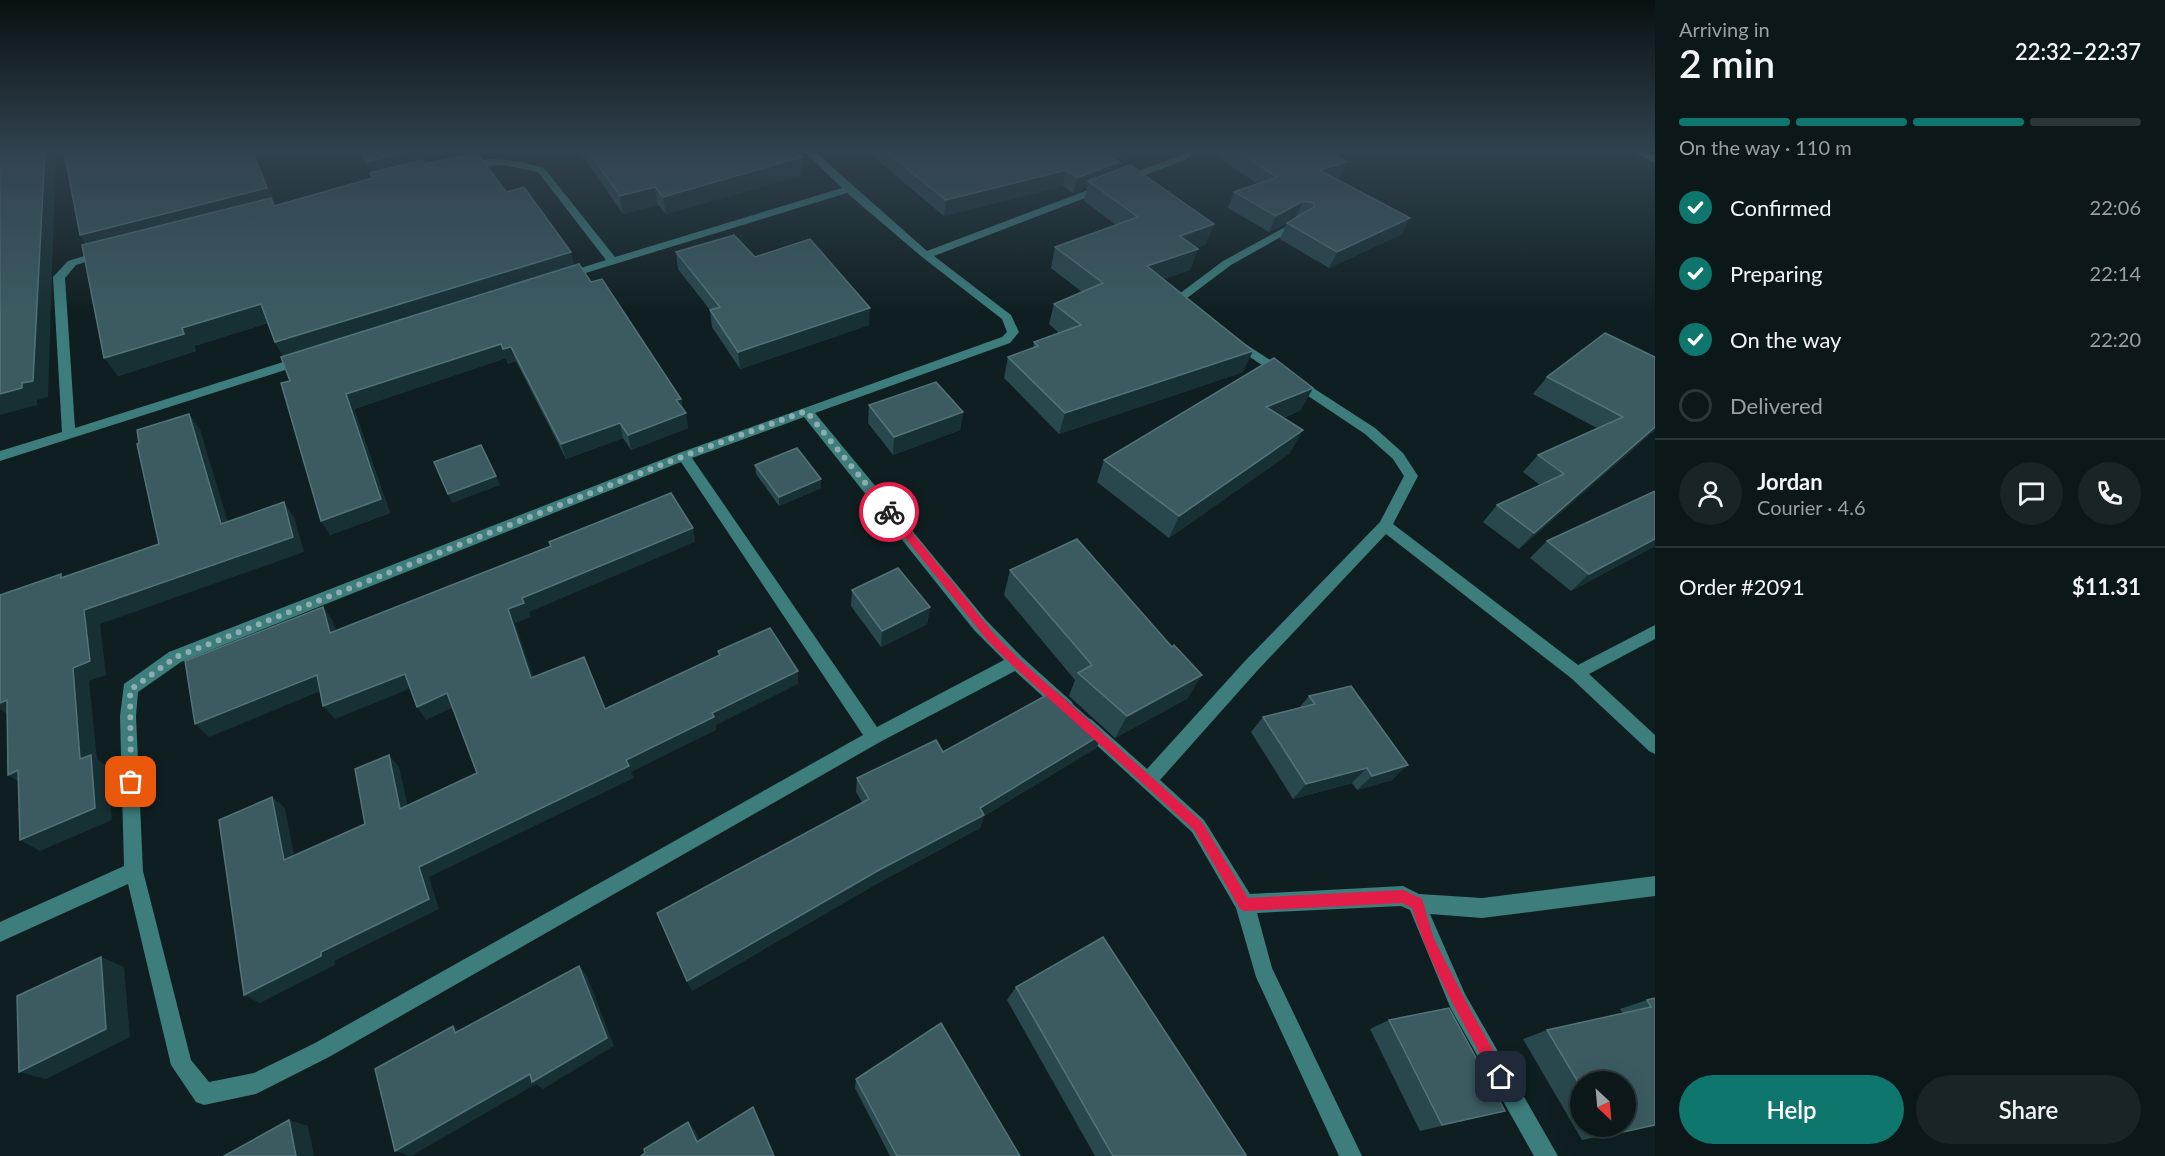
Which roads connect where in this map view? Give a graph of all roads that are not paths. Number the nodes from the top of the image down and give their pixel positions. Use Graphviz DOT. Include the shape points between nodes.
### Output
graph roads {
  1 [pos="569,205"];
  2 [pos="798,205"];
  3 [pos="868,205"];
  4 [pos="1057,205"];
  5 [pos="1301,221"];
  6 [pos="111,251"];
  7 [pos="926,255"];
  8 [pos="614,262"];
  9 [pos="557,279"];
  10 [pos="1198,318"];
  11 [pos="1226,336"];
  12 [pos="319,355"];
  13 [pos="806,411"];
  14 [pos="69,434"];
  15 [pos="0,456"];
  16 [pos="684,456"];
  17 [pos="1385,526"];
  18 [pos="1655,631"];
  19 [pos="1016,662"];
  20 [pos="1577,672"];
  21 [pos="874,737"];
  22 [pos="1655,746"];
  23 [pos="1148,781"];
  24 [pos="134,871"];
  25 [pos="1655,886"];
  26 [pos="1245,904"];
  27 [pos="1417,904"];
  28 [pos="0,932"];
  29 [pos="1352,1156"];
  30 [pos="1546,1156"];
  1 -- 8 [label="street"];
  2 -- 8 [label="street"];
  3 -- 7 [label="street"];
  4 -- 7 [label="street"];
  5 -- 10 [label="street" via="1227,263 1181,297"];
  6 -- 14 [label="street" via="72,263 59,277"];
  7 -- 13 [label="street" via="1006,317 1013,332 1006,340"];
  8 -- 9 [label="street"];
  11 -- 17 [label="street" via="1370,431 1398,456 1411,476"];
  12 -- 14 [label="street"];
  13 -- 16 [label="street"];
  13 -- 19 [label="street" via="980,625"];
  14 -- 15 [label="street"];
  16 -- 21 [label="street"];
  16 -- 24 [label="street" via="176,657 130,690"];
  17 -- 20 [label="street"];
  17 -- 23 [label="street"];
  18 -- 20 [label="street"];
  19 -- 21 [label="street"];
  19 -- 23 [label="street"];
  20 -- 22 [label="street"];
  21 -- 24 [label="street" via="322,1050 256,1083 204,1094 182,1065"];
  23 -- 26 [label="street" via="1198,826"];
  24 -- 28 [label="street"];
  25 -- 27 [label="street" via="1482,908"];
  26 -- 27 [label="street" via="1403,896"];
  26 -- 29 [label="street" via="1263,970"];
  27 -- 30 [label="street" via="1429,941 1467,1018"];
}
